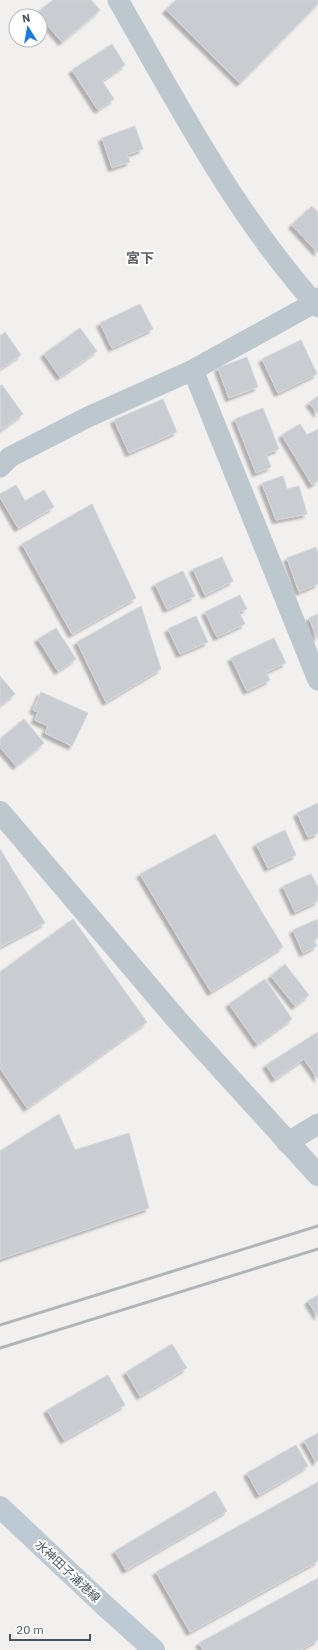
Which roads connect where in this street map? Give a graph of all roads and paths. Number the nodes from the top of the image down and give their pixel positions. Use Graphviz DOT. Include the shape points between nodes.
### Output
graph roads {
  1 [pos="118,0"];
  2 [pos="317,303"];
  3 [pos="193,370"];
  4 [pos="0,467"];
  5 [pos="318,680"];
  6 [pos="0,812"];
  7 [pos="318,1124"];
  8 [pos="287,1143"];
  9 [pos="318,1175"];
  10 [pos="0,1507"];
  11 [pos="154,1650"];
  1 -- 2 [label="street" via="226,187"];
  2 -- 3 [label="street"];
  3 -- 4 [label="street" via="88,417 10,457"];
  3 -- 5 [label="street"];
  6 -- 8 [label="street" via="178,1021"];
  7 -- 8 [label="street"];
  8 -- 9 [label="street"];
  10 -- 11 [label="main road, 水神田子浦港線"];
}
